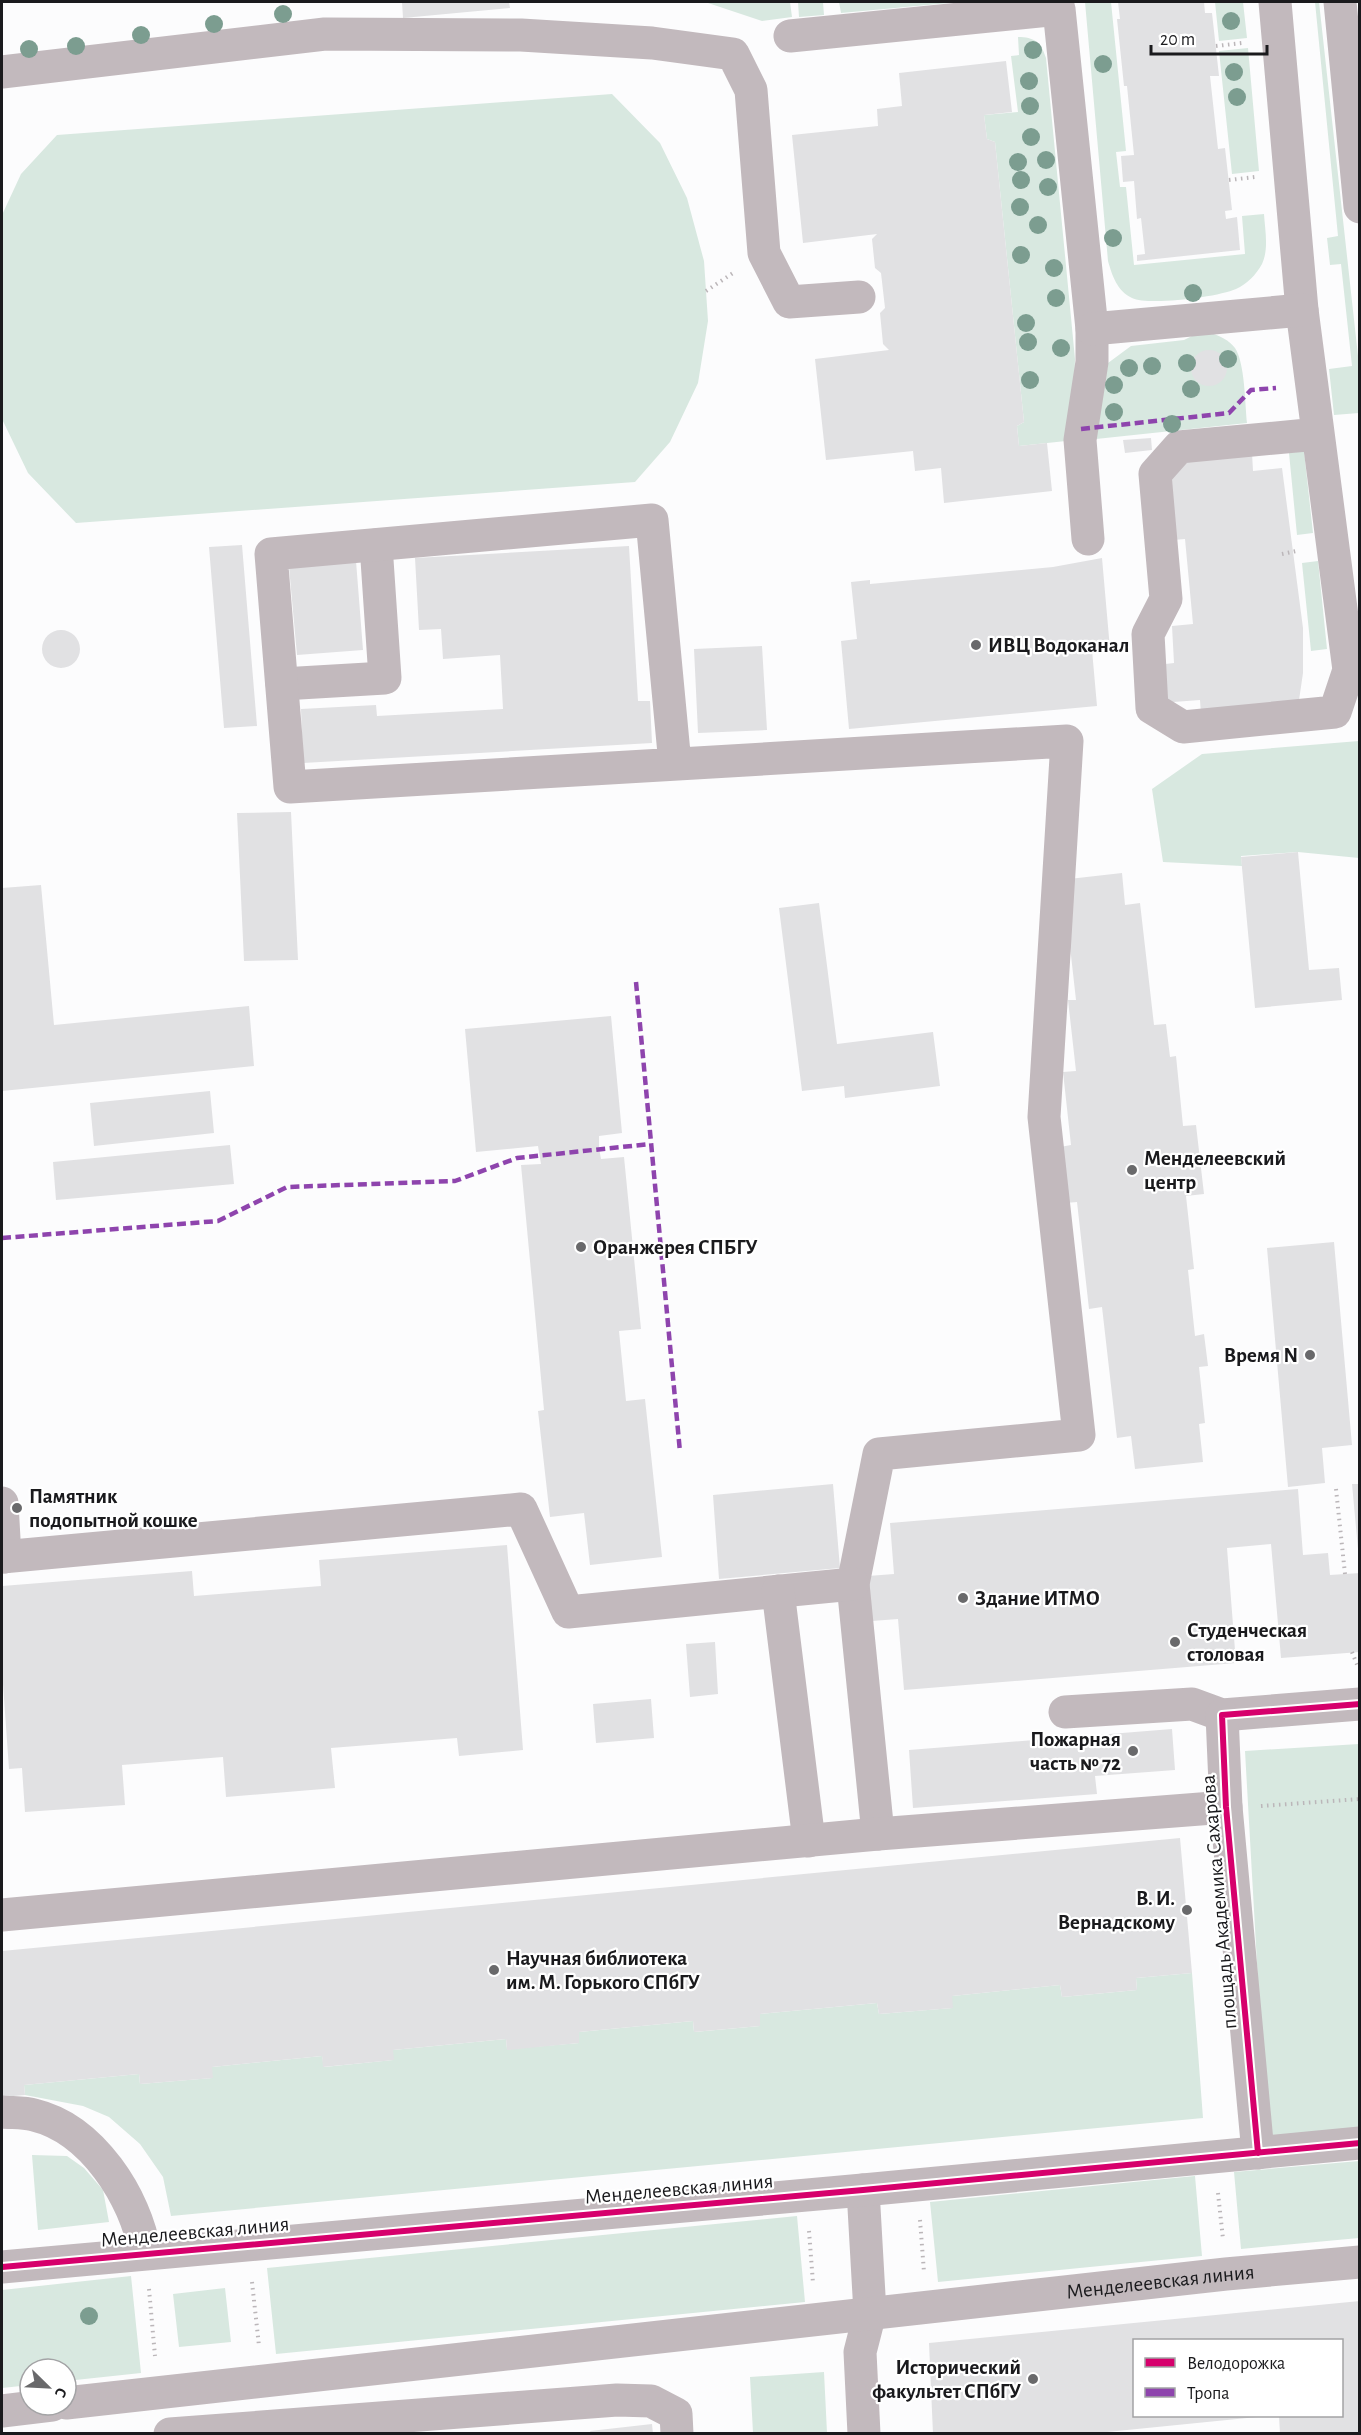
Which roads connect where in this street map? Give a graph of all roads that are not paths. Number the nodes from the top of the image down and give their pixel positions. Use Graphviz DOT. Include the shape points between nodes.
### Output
graph roads {
  1 [pos="1275,2"];
  2 [pos="1340,2"];
  3 [pos="790,36"];
  4 [pos="2,72"];
  5 [pos="1359,207"];
  6 [pos="858,297"];
  7 [pos="1302,310"];
  8 [pos="1092,329"];
  9 [pos="1318,434"];
  10 [pos="1088,539"];
  11 [pos="376,545"];
  12 [pos="282,684"];
  13 [pos="675,764"];
  14 [pos="2,1503"];
  15 [pos="3,1557"];
  16 [pos="853,1584"];
  17 [pos="778,1591"];
  18 [pos="1359,1704"];
  19 [pos="1065,1712"];
  20 [pos="1222,1715"];
  21 [pos="1226,1808"];
  22 [pos="878,1834"];
  23 [pos="809,1840"];
  24 [pos="2,1915"];
  25 [pos="2,2112"];
  26 [pos="1359,2143"];
  27 [pos="1258,2153"];
  28 [pos="863,2190"];
  29 [pos="145,2253"];
  30 [pos="1359,2262"];
  31 [pos="2,2266"];
  32 [pos="870,2313"];
  33 [pos="302,2377"];
  34 [pos="78,2402"];
  35 [pos="18,2409"];
  36 [pos="2,2411"];
  37 [pos="307,2422"];
  38 [pos="170,2433"];
  39 [pos="677,2433"];
  40 [pos="864,2433"];
  1 -- 7 [label="street"];
  2 -- 5 [label="street"];
  3 -- 8 [label="street" via="1059,9"];
  4 -- 6 [label="street" via="324,34 521,35 652,43 733,54 751,90 764,253 789,302"];
  7 -- 8 [label="street"];
  7 -- 9 [label="street"];
  8 -- 10 [label="street" via="1092,362 1080,440"];
  9 -- 9 [label="street" via="1179,447 1155,474 1166,599 1148,634 1152,708 1183,727 1335,712 1349,670"];
  11 -- 12 [label="street" via="271,554"];
  11 -- 12 [label="street" via="386,678"];
  11 -- 13 [label="street" via="652,519"];
  12 -- 13 [label="street" via="290,787"];
  13 -- 16 [label="street" via="1067,741 1044,1117 1079,1435 879,1454"];
  14 -- 15 [label="street"];
  15 -- 17 [label="street" via="521,1509 568,1612"];
  16 -- 17 [label="street"];
  16 -- 22 [label="street"];
  17 -- 23 [label="street"];
  18 -- 20 [label="street"];
  19 -- 20 [label="street" via="1192,1704"];
  20 -- 21 [label="street, площадь Академика Сахарова"];
  21 -- 22 [label="street"];
  21 -- 27 [label="street, площадь Академика Сахарова"];
  22 -- 23 [label="street"];
  23 -- 24 [label="street"];
  25 -- 29 [label="street" via="34,2115 66,2128 98,2154 141,2228"];
  26 -- 27 [label="street, Менделеевская линия"];
  27 -- 28 [label="street, Менделеевская линия"];
  28 -- 29 [label="street, Менделеевская линия"];
  28 -- 32 [label="street"];
  29 -- 31 [label="street, Менделеевская линия"];
  30 -- 32 [label="street, Менделеевская линия"];
  32 -- 33 [label="street, Менделеевская линия"];
  32 -- 40 [label="street" via="860,2352"];
  33 -- 34 [label="street, Менделеевская линия"];
  33 -- 37 [label="street"];
  35 -- 36 [label="street"];
  37 -- 38 [label="street"];
  37 -- 39 [label="street" via="617,2400 651,2401 676,2414"];
}
